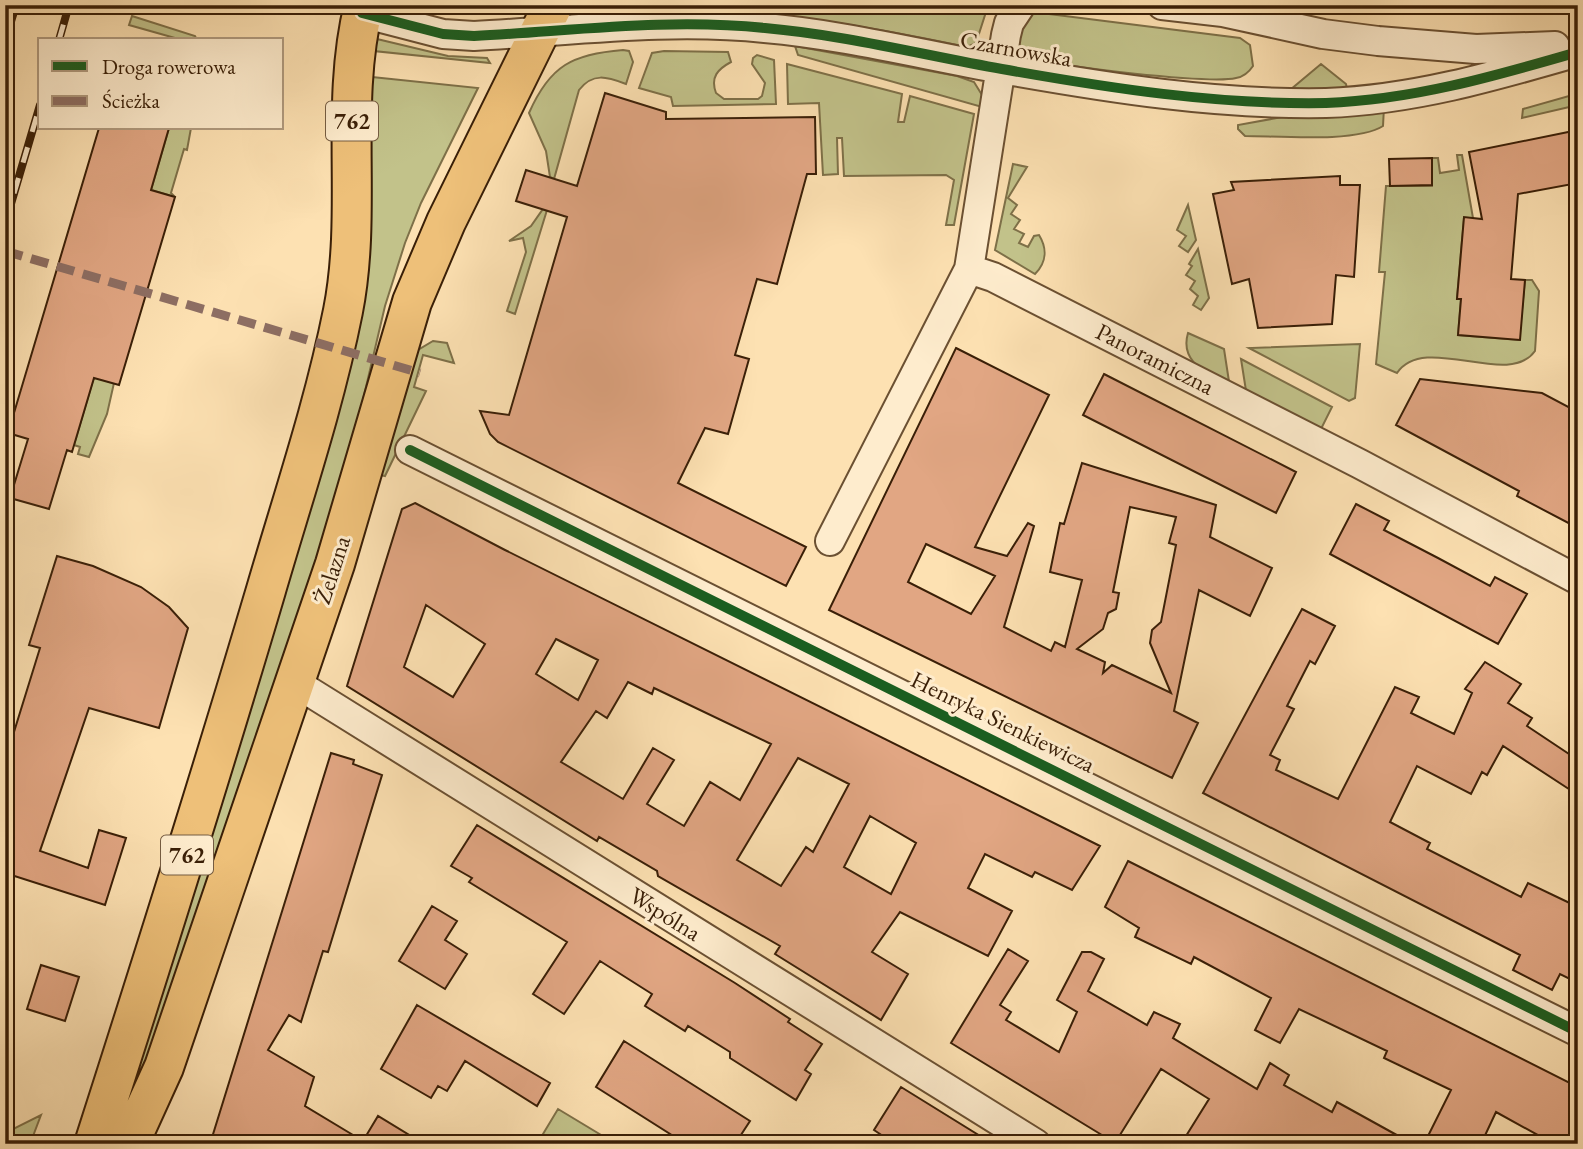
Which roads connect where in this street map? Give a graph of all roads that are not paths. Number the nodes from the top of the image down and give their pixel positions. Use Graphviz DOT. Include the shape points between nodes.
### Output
graph roads {
  1 [pos="1021,5"];
  2 [pos="1162,5"];
  3 [pos="363,9"];
  4 [pos="546,19"];
  5 [pos="1578,43"];
  6 [pos="1578,52"];
  7 [pos="1001,69"];
  8 [pos="969,269"];
  9 [pos="410,450"];
  10 [pos="830,541"];
  11 [pos="1578,580"];
  12 [pos="294,682"];
  13 [pos="1578,1032"];
  14 [pos="164,1067"];
  15 [pos="94,1144"];
  16 [pos="129,1144"];
  17 [pos="154,1144"];
  18 [pos="1036,1144"];
  1 -- 7 [label="street" via="1009,23"];
  2 -- 5 [label="street" via="1390,42 1492,50"];
  3 -- 4 [label="street, Czarnowska" via="443,34"];
  3 -- 15 [label="main road, 762" via="353,85 352,230 344,308 323,402 194,833"];
  4 -- 7 [label="street, Czarnowska" via="586,26 765,27 860,40"];
  4 -- 12 [label="main road, Żelazna / 762" via="422,276 335,564"];
  6 -- 7 [label="street, Czarnowska" via="1424,92 1326,103 1195,98"];
  7 -- 8 [label="street"];
  8 -- 10 [label="street"];
  8 -- 11 [label="street, Panoramiczna" via="1168,365"];
  9 -- 13 [label="street, Henryka Sienkiewicza"];
  12 -- 14 [label="main road, Żelazna / 762"];
  12 -- 18 [label="street, Wspólna"];
  14 -- 16 [label="main road, Żelazna / 762"];
  14 -- 17 [label="main road"];
}
